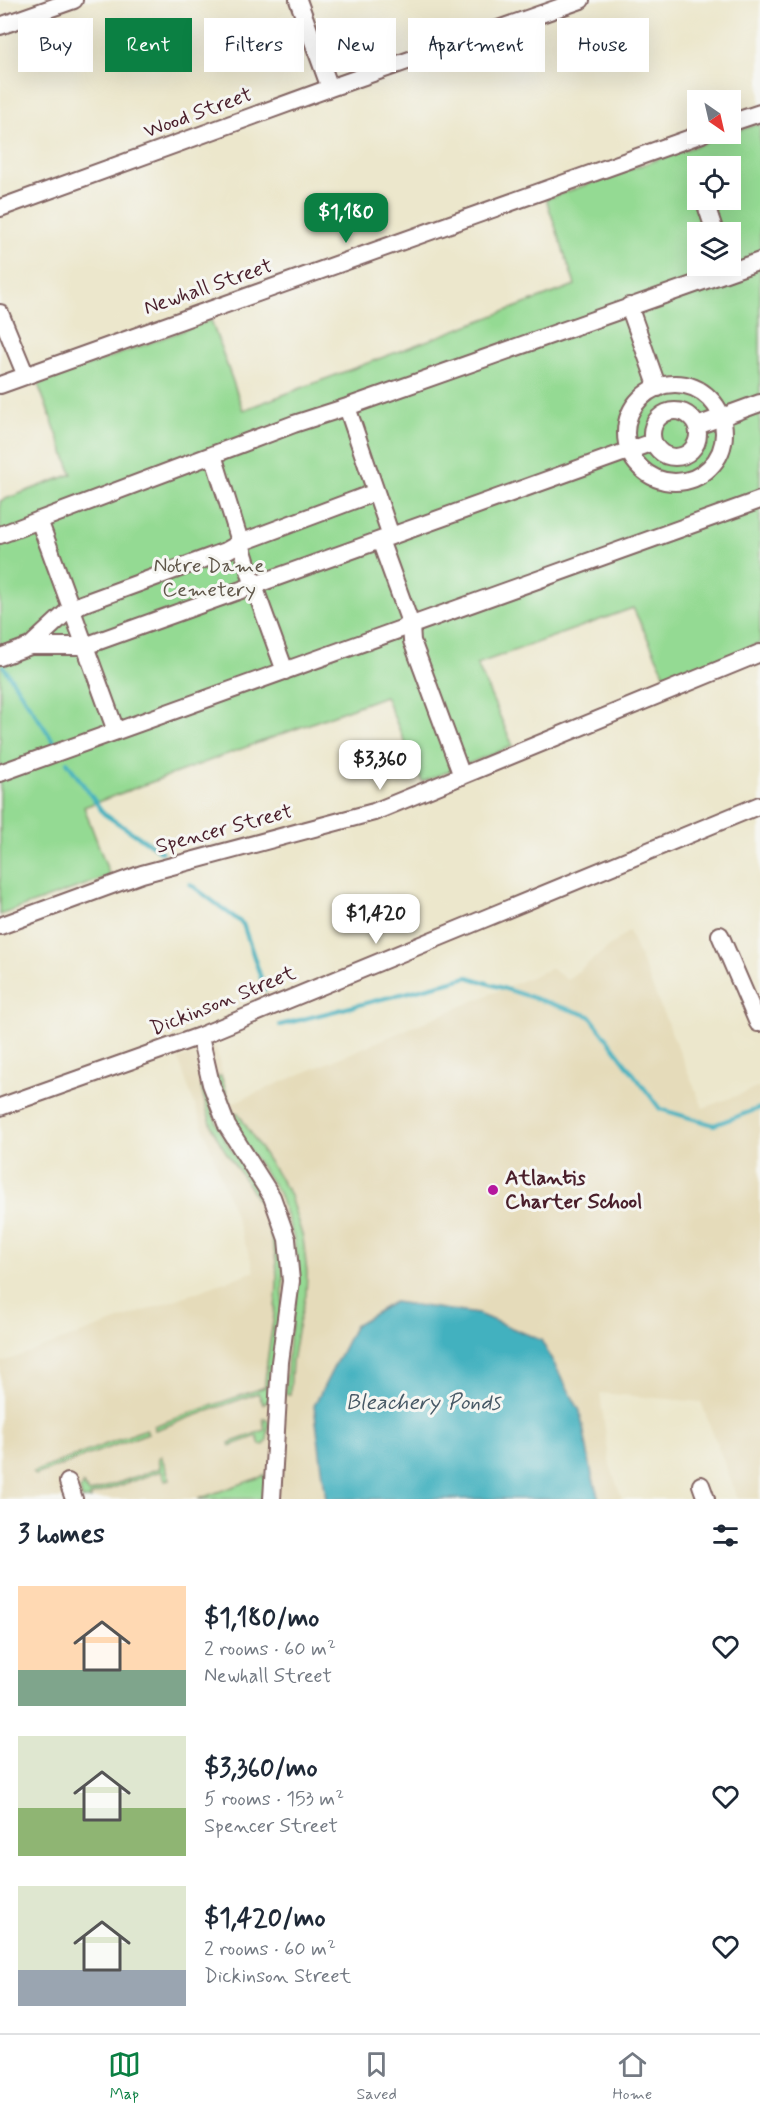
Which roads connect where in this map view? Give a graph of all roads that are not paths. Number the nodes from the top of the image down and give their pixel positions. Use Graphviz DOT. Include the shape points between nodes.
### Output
graph roads {
  1 [pos="74,0"];
  2 [pos="298,0"];
  3 [pos="581,0"];
  4 [pos="0,26"];
  5 [pos="330,88"];
  6 [pos="760,113"];
  7 [pos="741,119"];
  8 [pos="687,139"];
  9 [pos="0,208"];
  10 [pos="760,261"];
  11 [pos="741,266"];
  12 [pos="708,276"];
  13 [pos="629,306"];
  14 [pos="0,313"];
  15 [pos="26,376"];
  16 [pos="0,385"];
  17 [pos="658,387"];
  18 [pos="760,403"];
  19 [pos="347,407"];
  20 [pos="722,416"];
  21 [pos="697,426"];
  22 [pos="653,442"];
  23 [pos="629,450"];
  24 [pos="213,455"];
  25 [pos="376,492"];
  26 [pos="760,500"];
  27 [pos="39,520"];
  28 [pos="0,535"];
  29 [pos="385,538"];
  30 [pos="240,543"];
  31 [pos="254,585"];
  32 [pos="71,608"];
  33 [pos="411,625"];
  34 [pos="30,646"];
  35 [pos="85,646"];
  36 [pos="760,653"];
  37 [pos="0,657"];
  38 [pos="285,670"];
  39 [pos="116,731"];
  40 [pos="0,773"];
  41 [pos="462,776"];
  42 [pos="760,805"];
  43 [pos="0,926"];
  44 [pos="720,935"];
  45 [pos="759,1022"];
  46 [pos="200,1036"];
  47 [pos="0,1107"];
  48 [pos="68,1482"];
  49 [pos="74,1499"];
  50 [pos="272,1499"];
  1 -- 4 [label="street"];
  2 -- 5 [label="street"];
  3 -- 5 [label="street, Wood Street"];
  5 -- 9 [label="street, Wood Street"];
  6 -- 7 [label="street"];
  8 -- 15 [label="street, Newhall Street"];
  10 -- 11 [label="street"];
  12 -- 13 [label="street"];
  13 -- 17 [label="street"];
  13 -- 19 [label="street"];
  14 -- 15 [label="street"];
  15 -- 16 [label="street, Newhall Street"];
  17 -- 20 [label="street" via="685,385 697,390 708,397"];
  17 -- 23 [label="street" via="637,402 631,413 627,426"];
  18 -- 20 [label="street"];
  19 -- 24 [label="street"];
  19 -- 25 [label="street"];
  20 -- 21 [label="street"];
  20 -- 23 [label="street" via="720,453 697,477 674,482 652,477 635,462"];
  21 -- 22 [label="street" via="697,442 686,454 663,454"];
  21 -- 22 [label="street" via="688,414 667,412 653,427"];
  22 -- 23 [label="street"];
  23 -- 29 [label="street"];
  24 -- 27 [label="street"];
  24 -- 30 [label="street"];
  25 -- 29 [label="street"];
  25 -- 30 [label="street"];
  26 -- 33 [label="street"];
  27 -- 28 [label="street"];
  27 -- 32 [label="street"];
  29 -- 31 [label="street"];
  29 -- 33 [label="street"];
  30 -- 31 [label="street"];
  30 -- 32 [label="street"];
  31 -- 35 [label="street"];
  31 -- 38 [label="street"];
  32 -- 34 [label="street"];
  32 -- 35 [label="street"];
  33 -- 38 [label="street"];
  33 -- 41 [label="street" via="411,641"];
  34 -- 35 [label="street"];
  34 -- 37 [label="street"];
  35 -- 39 [label="street"];
  36 -- 41 [label="street, Spencer Street"];
  38 -- 39 [label="street"];
  39 -- 40 [label="street"];
  41 -- 43 [label="street, Spencer Street" via="374,812 142,874"];
  42 -- 46 [label="street, Dickinson Street"];
  44 -- 45 [label="street"];
  46 -- 47 [label="street, Dickinson Street"];
  46 -- 50 [label="street" via="226,1126 272,1197 286,1239 291,1281 272,1409"];
  48 -- 49 [label="street"];
}
